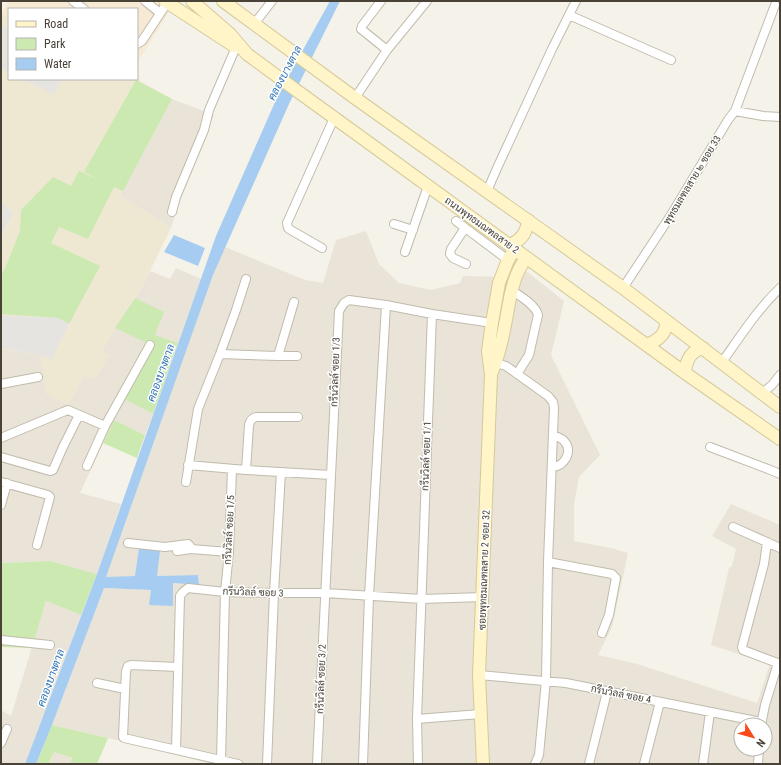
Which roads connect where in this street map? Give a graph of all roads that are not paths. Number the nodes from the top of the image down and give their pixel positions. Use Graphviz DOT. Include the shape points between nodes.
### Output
graph roads {
  1 [pos="73,1"];
  2 [pos="145,1"];
  3 [pos="192,1"];
  4 [pos="223,1"];
  5 [pos="272,1"];
  6 [pos="382,1"];
  7 [pos="427,1"];
  8 [pos="576,1"];
  9 [pos="164,5"];
  10 [pos="775,5"];
  11 [pos="83,8"];
  12 [pos="569,15"];
  13 [pos="254,24"];
  14 [pos="138,43"];
  15 [pos="236,47"];
  16 [pos="387,50"];
  17 [pos="247,54"];
  18 [pos="671,60"];
  19 [pos="355,98"];
  20 [pos="735,111"];
  21 [pos="780,117"];
  22 [pos="334,118"];
  23 [pos="428,186"];
  24 [pos="487,191"];
  25 [pos="172,212"];
  26 [pos="528,220"];
  27 [pos="456,221"];
  28 [pos="394,224"];
  29 [pos="466,228"];
  30 [pos="413,230"];
  31 [pos="512,247"];
  32 [pos="322,248"];
  33 [pos="405,252"];
  34 [pos="526,258"];
  35 [pos="508,260"];
  36 [pos="466,264"];
  37 [pos="246,279"];
  38 [pos="623,288"];
  39 [pos="780,288"];
  40 [pos="511,290"];
  41 [pos="294,302"];
  42 [pos="386,305"];
  43 [pos="432,314"];
  44 [pos="666,321"];
  45 [pos="492,322"];
  46 [pos="505,325"];
  47 [pos="647,344"];
  48 [pos="150,345"];
  49 [pos="703,348"];
  50 [pos="220,354"];
  51 [pos="278,356"];
  52 [pos="297,356"];
  53 [pos="722,362"];
  54 [pos="496,363"];
  55 [pos="685,373"];
  56 [pos="517,374"];
  57 [pos="491,375"];
  58 [pos="780,375"];
  59 [pos="38,376"];
  60 [pos="1,384"];
  61 [pos="777,385"];
  62 [pos="762,394"];
  63 [pos="780,407"];
  64 [pos="79,415"];
  65 [pos="298,416"];
  66 [pos="105,426"];
  67 [pos="553,435"];
  68 [pos="1,438"];
  69 [pos="780,439"];
  70 [pos="710,447"];
  71 [pos="1,457"];
  72 [pos="188,465"];
  73 [pos="87,466"];
  74 [pos="552,467"];
  75 [pos="232,469"];
  76 [pos="246,470"];
  77 [pos="280,472"];
  78 [pos="780,474"];
  79 [pos="331,475"];
  80 [pos="186,482"];
  81 [pos="4,483"];
  82 [pos="1,505"];
  83 [pos="733,527"];
  84 [pos="767,542"];
  85 [pos="128,543"];
  86 [pos="37,545"];
  87 [pos="780,548"];
  88 [pos="191,549"];
  89 [pos="177,551"];
  90 [pos="229,552"];
  91 [pos="548,562"];
  92 [pos="225,592"];
  93 [pos="325,593"];
  94 [pos="274,594"];
  95 [pos="369,596"];
  96 [pos="483,597"];
  97 [pos="422,599"];
  98 [pos="602,633"];
  99 [pos="1,640"];
  100 [pos="50,645"];
  101 [pos="779,664"];
  102 [pos="178,667"];
  103 [pos="479,675"];
  104 [pos="546,680"];
  105 [pos="97,683"];
  106 [pos="125,689"];
  107 [pos="607,692"];
  108 [pos="660,702"];
  109 [pos="710,712"];
  110 [pos="480,714"];
  111 [pos="733,717"];
  112 [pos="762,717"];
  113 [pos="417,719"];
  114 [pos="8,729"];
  115 [pos="1,743"];
  116 [pos="176,750"];
  117 [pos="221,760"];
  118 [pos="238,764"];
  119 [pos="267,764"];
  120 [pos="318,764"];
  121 [pos="363,764"];
  122 [pos="418,764"];
  123 [pos="483,764"];
  124 [pos="535,764"];
  125 [pos="589,764"];
  126 [pos="644,764"];
  127 [pos="703,764"];
  1 -- 11 [label="street"];
  2 -- 9 [label="street"];
  3 -- 17 [label="main road, ถนนพุทธมณฑลสาย 2" via="230,34"];
  4 -- 13 [label="main road"];
  5 -- 13 [label="street"];
  6 -- 16 [label="street" via="361,29"];
  7 -- 16 [label="street"];
  8 -- 12 [label="street"];
  9 -- 14 [label="street"];
  9 -- 15 [label="main road"];
  10 -- 20 [label="street, พุทธมลฑลสาย ๒ ซอย 33"];
  12 -- 18 [label="street"];
  12 -- 24 [label="street"];
  13 -- 19 [label="main road"];
  15 -- 17 [label="main road"];
  15 -- 25 [label="street" via="209,110 204,130"];
  16 -- 19 [label="street"];
  17 -- 22 [label="main road, ถนนพุทธมณฑลสาย 2"];
  19 -- 24 [label="main road"];
  20 -- 21 [label="street"];
  20 -- 38 [label="street, พุทธมลฑลสาย ๒ ซอย 33"];
  22 -- 23 [label="main road, ถนนพุทธมณฑลสาย 2"];
  22 -- 32 [label="street" via="287,223 288,228"];
  23 -- 30 [label="street"];
  23 -- 31 [label="main road, ถนนพุทธมณฑลสาย 2"];
  24 -- 26 [label="main road"];
  26 -- 31 [label="main road, ซอยพุทธมณฑลสาย 2 ซอย 32" via="520,239"];
  26 -- 38 [label="main road"];
  27 -- 29 [label="street"];
  28 -- 30 [label="street"];
  29 -- 35 [label="street"];
  29 -- 36 [label="street" via="450,254"];
  30 -- 33 [label="street"];
  31 -- 34 [label="main road, ถนนพุทธมณฑลสาย 2"];
  31 -- 35 [label="main road, ซอยพุทธมณฑลสาย 2 ซอย 32"];
  34 -- 40 [label="main road, ซอยพุทธมณฑลสาย 2 ซอย 32"];
  34 -- 47 [label="main road, ถนนพุทธมณฑลสาย 2"];
  35 -- 45 [label="main road, ซอยพุทธมณฑลสาย 2 ซอย 32" via="499,283"];
  37 -- 50 [label="street"];
  38 -- 44 [label="main road"];
  39 -- 53 [label="street" via="757,312"];
  40 -- 46 [label="main road, ซอยพุทธมณฑลสาย 2 ซอย 32"];
  40 -- 56 [label="street" via="537,310 538,315 529,355"];
  41 -- 51 [label="street"];
  42 -- 43 [label="street, กรีนวิลล์ ซอย 1/3"];
  42 -- 79 [label="street, กรีนวิลล์ ซอย 1/3" via="349,300 338,311"];
  42 -- 95 [label="street"];
  43 -- 45 [label="street, กรีนวิลล์ ซอย 1/3"];
  43 -- 97 [label="street, กรีนวิลล์ ซอย 1/1"];
  44 -- 47 [label="main road" via="662,335"];
  44 -- 49 [label="main road"];
  45 -- 46 [label="main road"];
  45 -- 57 [label="main road, ซอยพุทธมณฑลสาย 2 ซอย 32" via="488,351"];
  46 -- 54 [label="main road, ซอยพุทธมณฑลสาย 2 ซอย 32"];
  47 -- 55 [label="main road, ถนนพุทธมณฑลสาย 2"];
  48 -- 66 [label="street"];
  49 -- 53 [label="main road"];
  49 -- 55 [label="main road" via="690,356"];
  50 -- 51 [label="street"];
  50 -- 72 [label="street" via="198,409"];
  51 -- 52 [label="street"];
  53 -- 62 [label="main road"];
  54 -- 56 [label="street"];
  54 -- 57 [label="main road, ซอยพุทธมณฑลสาย 2 ซอย 32"];
  55 -- 69 [label="main road, ถนนพุทธมณฑลสาย 2"];
  56 -- 67 [label="street" via="553,402"];
  57 -- 96 [label="main road, ซอยพุทธมณฑลสาย 2 ซอย 32"];
  58 -- 61 [label="street"];
  59 -- 60 [label="street"];
  61 -- 62 [label="street"];
  62 -- 63 [label="main road"];
  64 -- 66 [label="street"];
  64 -- 68 [label="street" via="68,410"];
  64 -- 71 [label="street" via="53,470"];
  65 -- 76 [label="street" via="253,418 249,425"];
  66 -- 73 [label="street"];
  67 -- 74 [label="street"];
  67 -- 74 [label="street" via="564,441 568,454 563,463"];
  70 -- 78 [label="street"];
  72 -- 75 [label="street"];
  72 -- 80 [label="street"];
  74 -- 91 [label="street"];
  75 -- 76 [label="street"];
  75 -- 90 [label="street, กรีนวิลล์ ซอย 1/5"];
  76 -- 77 [label="street"];
  77 -- 79 [label="street"];
  77 -- 94 [label="street"];
  79 -- 93 [label="street, กรีนวิลล์ ซอย 1/3"];
  81 -- 82 [label="street"];
  81 -- 86 [label="street" via="48,495 50,498"];
  83 -- 84 [label="street"];
  84 -- 87 [label="street"];
  84 -- 101 [label="street" via="764,564 742,647 743,650"];
  85 -- 88 [label="street" via="165,547 188,544"];
  88 -- 89 [label="street"];
  88 -- 90 [label="street"];
  90 -- 92 [label="street, กรีนวิลล์ ซอย 1/5"];
  91 -- 98 [label="street" via="615,576 609,615"];
  91 -- 104 [label="street"];
  92 -- 94 [label="street, กรีนวิลล์ ซอย 3"];
  92 -- 102 [label="street, กรีนวิลล์ ซอย 3" via="188,588 180,596"];
  92 -- 117 [label="street, กรีนวิลล์ ซอย 1/5"];
  93 -- 94 [label="street, กรีนวิลล์ ซอย 3"];
  93 -- 95 [label="street, กรีนวิลล์ ซอย 3"];
  93 -- 120 [label="street, กรีนวิลล์ ซอย 3/2"];
  94 -- 119 [label="street"];
  95 -- 97 [label="street, กรีนวิลล์ ซอย 3"];
  95 -- 121 [label="street"];
  96 -- 97 [label="street, กรีนวิลล์ ซอย 3"];
  96 -- 103 [label="main road, ซอยพุทธมณฑลสาย 2 ซอย 32"];
  97 -- 113 [label="street, กรีนวิลล์ ซอย 1/1"];
  99 -- 100 [label="street"];
  101 -- 112 [label="street"];
  102 -- 106 [label="street" via="130,665 126,671"];
  102 -- 116 [label="street, กรีนวิลล์ ซอย 3"];
  103 -- 104 [label="street, กรีนวิลล์ ซอย 4"];
  103 -- 110 [label="main road, ซอยพุทธมณฑลสาย 2 ซอย 32"];
  104 -- 107 [label="street, กรีนวิลล์ ซอย 4"];
  104 -- 124 [label="street" via="539,755"];
  105 -- 106 [label="street"];
  106 -- 116 [label="street" via="123,738"];
  107 -- 108 [label="street, กรีนวิลล์ ซอย 4"];
  107 -- 125 [label="street"];
  108 -- 109 [label="street, กรีนวิลล์ ซอย 4"];
  108 -- 126 [label="street"];
  109 -- 111 [label="street, กรีนวิลล์ ซอย 4"];
  109 -- 127 [label="street"];
  110 -- 113 [label="street"];
  110 -- 123 [label="main road, ซอยพุทธมณฑลสาย 2 ซอย 32"];
  113 -- 122 [label="street, กรีนวิลล์ ซอย 1/1"];
  114 -- 115 [label="street"];
  116 -- 117 [label="street"];
  117 -- 118 [label="street"];
}
